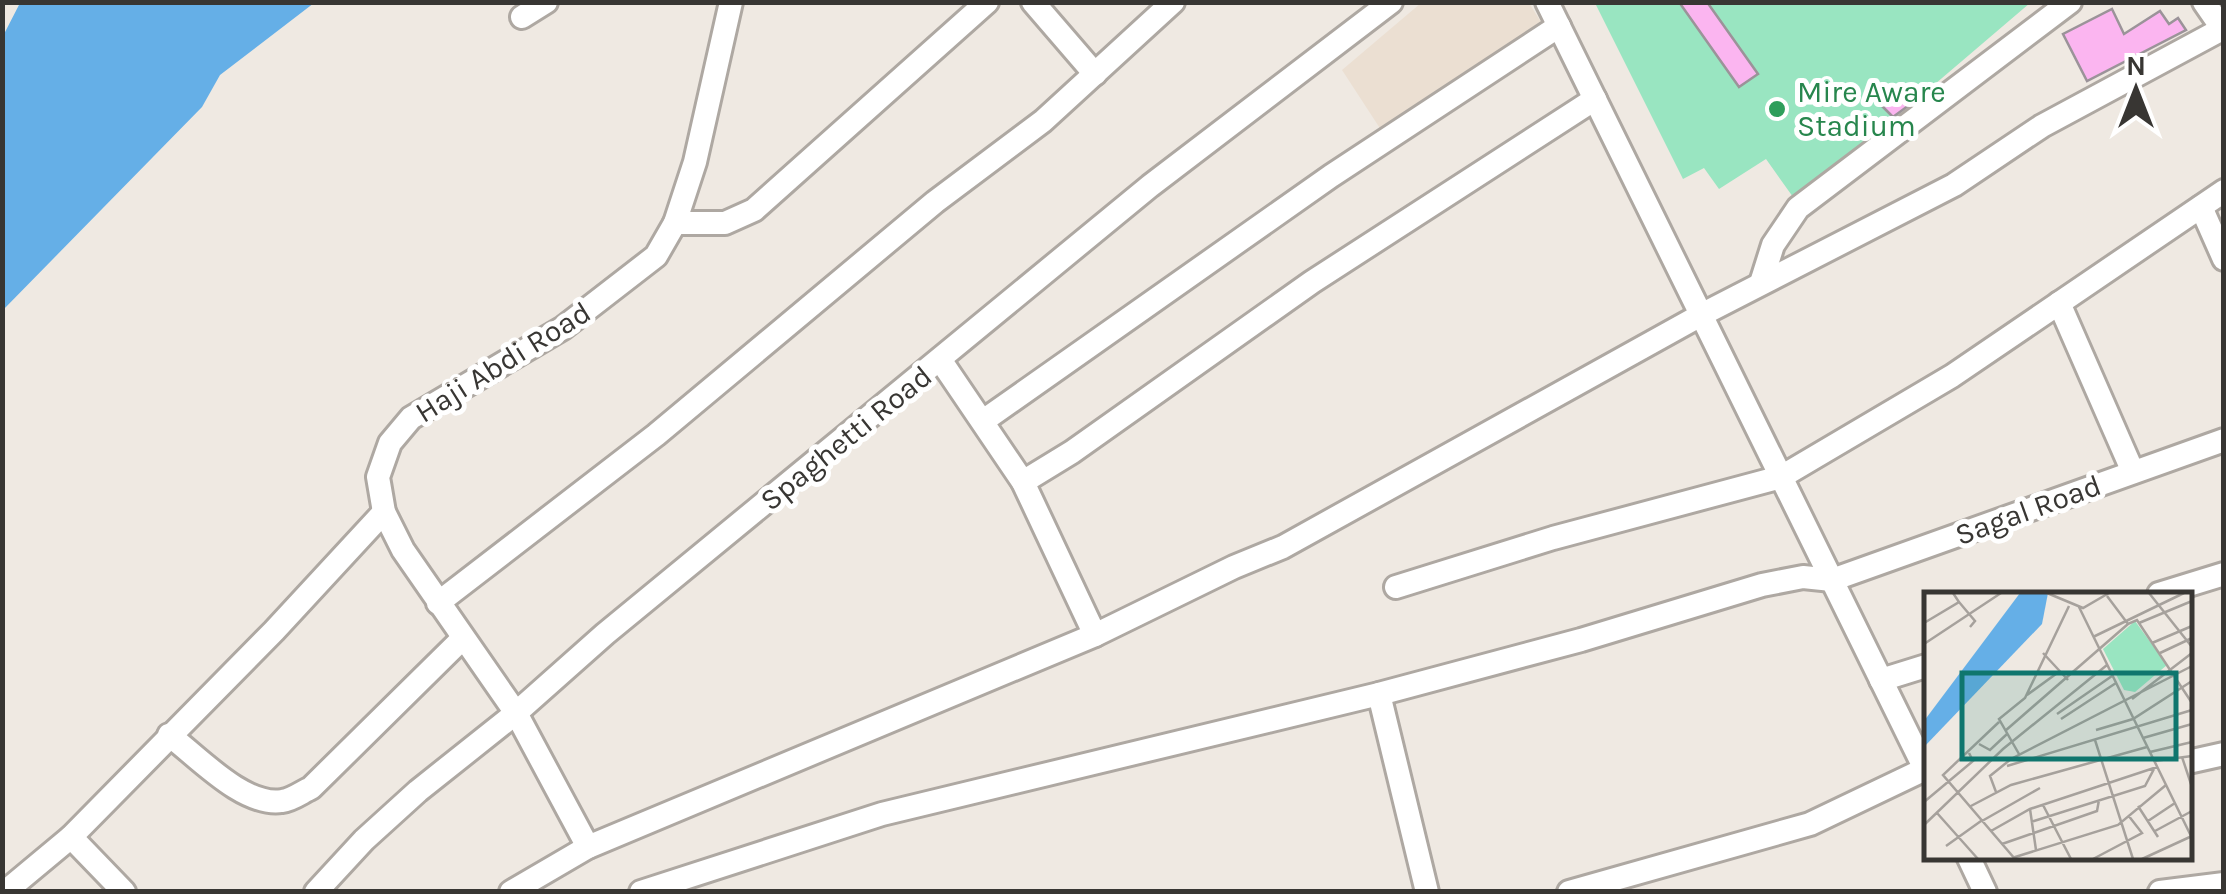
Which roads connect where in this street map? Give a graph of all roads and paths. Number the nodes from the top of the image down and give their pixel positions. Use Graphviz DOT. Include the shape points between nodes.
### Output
graph roads {
  1 [pos="546,2"];
  2 [pos="731,2"];
  3 [pos="986,2"];
  4 [pos="1032,2"];
  5 [pos="1174,2"];
  6 [pos="1391,2"];
  7 [pos="1547,2"];
  8 [pos="2070,2"];
  9 [pos="2204,2"];
  10 [pos="522,16"];
  11 [pos="1559,26"];
  12 [pos="2223,29"];
  13 [pos="1094,74"];
  14 [pos="1595,99"];
  15 [pos="2224,192"];
  16 [pos="2201,207"];
  17 [pos="675,223"];
  18 [pos="2224,259"];
  19 [pos="1761,283"];
  20 [pos="2059,303"];
  21 [pos="1701,315"];
  22 [pos="941,361"];
  23 [pos="983,421"];
  24 [pos="2224,440"];
  25 [pos="2133,472"];
  26 [pos="1781,476"];
  27 [pos="1024,482"];
  28 [pos="384,512"];
  29 [pos="2224,574"];
  30 [pos="1832,580"];
  31 [pos="1396,588"];
  32 [pos="2165,592"];
  33 [pos="438,602"];
  34 [pos="1095,635"];
  35 [pos="464,638"];
  36 [pos="1924,667"];
  37 [pos="1881,680"];
  38 [pos="1379,694"];
  39 [pos="516,713"];
  40 [pos="169,735"];
  41 [pos="2224,754"];
  42 [pos="2191,761"];
  43 [pos="1924,768"];
  44 [pos="1924,770"];
  45 [pos="71,837"];
  46 [pos="588,847"];
  47 [pos="1970,859"];
  48 [pos="2224,884"];
  49 [pos="5,892"];
  50 [pos="124,892"];
  51 [pos="316,892"];
  52 [pos="510,892"];
  53 [pos="641,892"];
  54 [pos="1427,892"];
  55 [pos="1569,892"];
  56 [pos="1986,892"];
  57 [pos="2160,892"];
  1 -- 10 [label="street"];
  2 -- 17 [label="street, Haji Abdi Road"];
  3 -- 17 [label="street" via="754,210 724,223"];
  4 -- 13 [label="street"];
  5 -- 13 [label="street"];
  6 -- 22 [label="street, Spaghetti Road" via="1150,186"];
  7 -- 11 [label="street"];
  8 -- 19 [label="street" via="1798,208 1773,246"];
  9 -- 12 [label="street"];
  11 -- 14 [label="street"];
  11 -- 23 [label="street" via="1331,176"];
  12 -- 19 [label="street" via="2042,126 1954,185"];
  13 -- 33 [label="street" via="656,435"];
  14 -- 21 [label="street"];
  14 -- 27 [label="street" via="1344,261"];
  15 -- 16 [label="street"];
  16 -- 18 [label="street"];
  16 -- 20 [label="street"];
  17 -- 28 [label="street, Haji Abdi Road" via="656,256 618,289 411,418 390,443 378,477"];
  19 -- 21 [label="street"];
  20 -- 25 [label="street"];
  20 -- 26 [label="street" via="1952,376"];
  21 -- 26 [label="street"];
  21 -- 34 [label="street" via="1283,547"];
  22 -- 23 [label="street"];
  22 -- 39 [label="street, Spaghetti Road"];
  23 -- 27 [label="street"];
  24 -- 25 [label="street, Sagal Road"];
  25 -- 30 [label="street, Sagal Road"];
  26 -- 30 [label="street"];
  26 -- 31 [label="street"];
  27 -- 34 [label="street"];
  28 -- 33 [label="street, Haji Abdi Road"];
  28 -- 40 [label="street"];
  29 -- 32 [label="street"];
  30 -- 37 [label="street"];
  30 -- 38 [label="street, Sagal Road" via="1803,577 1762,585"];
  33 -- 35 [label="street, Haji Abdi Road"];
  34 -- 46 [label="street"];
  35 -- 39 [label="street, Haji Abdi Road"];
  35 -- 40 [label="street" via="311,788 285,801 260,801 238,790"];
  36 -- 37 [label="street"];
  37 -- 43 [label="street"];
  38 -- 53 [label="street, Sagal Road" via="882,814"];
  38 -- 54 [label="street"];
  39 -- 46 [label="street, Haji Abdi Road"];
  39 -- 51 [label="street, Spaghetti Road" via="404,804"];
  40 -- 45 [label="street"];
  41 -- 42 [label="street"];
  44 -- 55 [label="street" via="1810,824"];
  45 -- 49 [label="street"];
  45 -- 50 [label="street"];
  46 -- 52 [label="street"];
  47 -- 56 [label="street"];
  48 -- 57 [label="street"];
}
